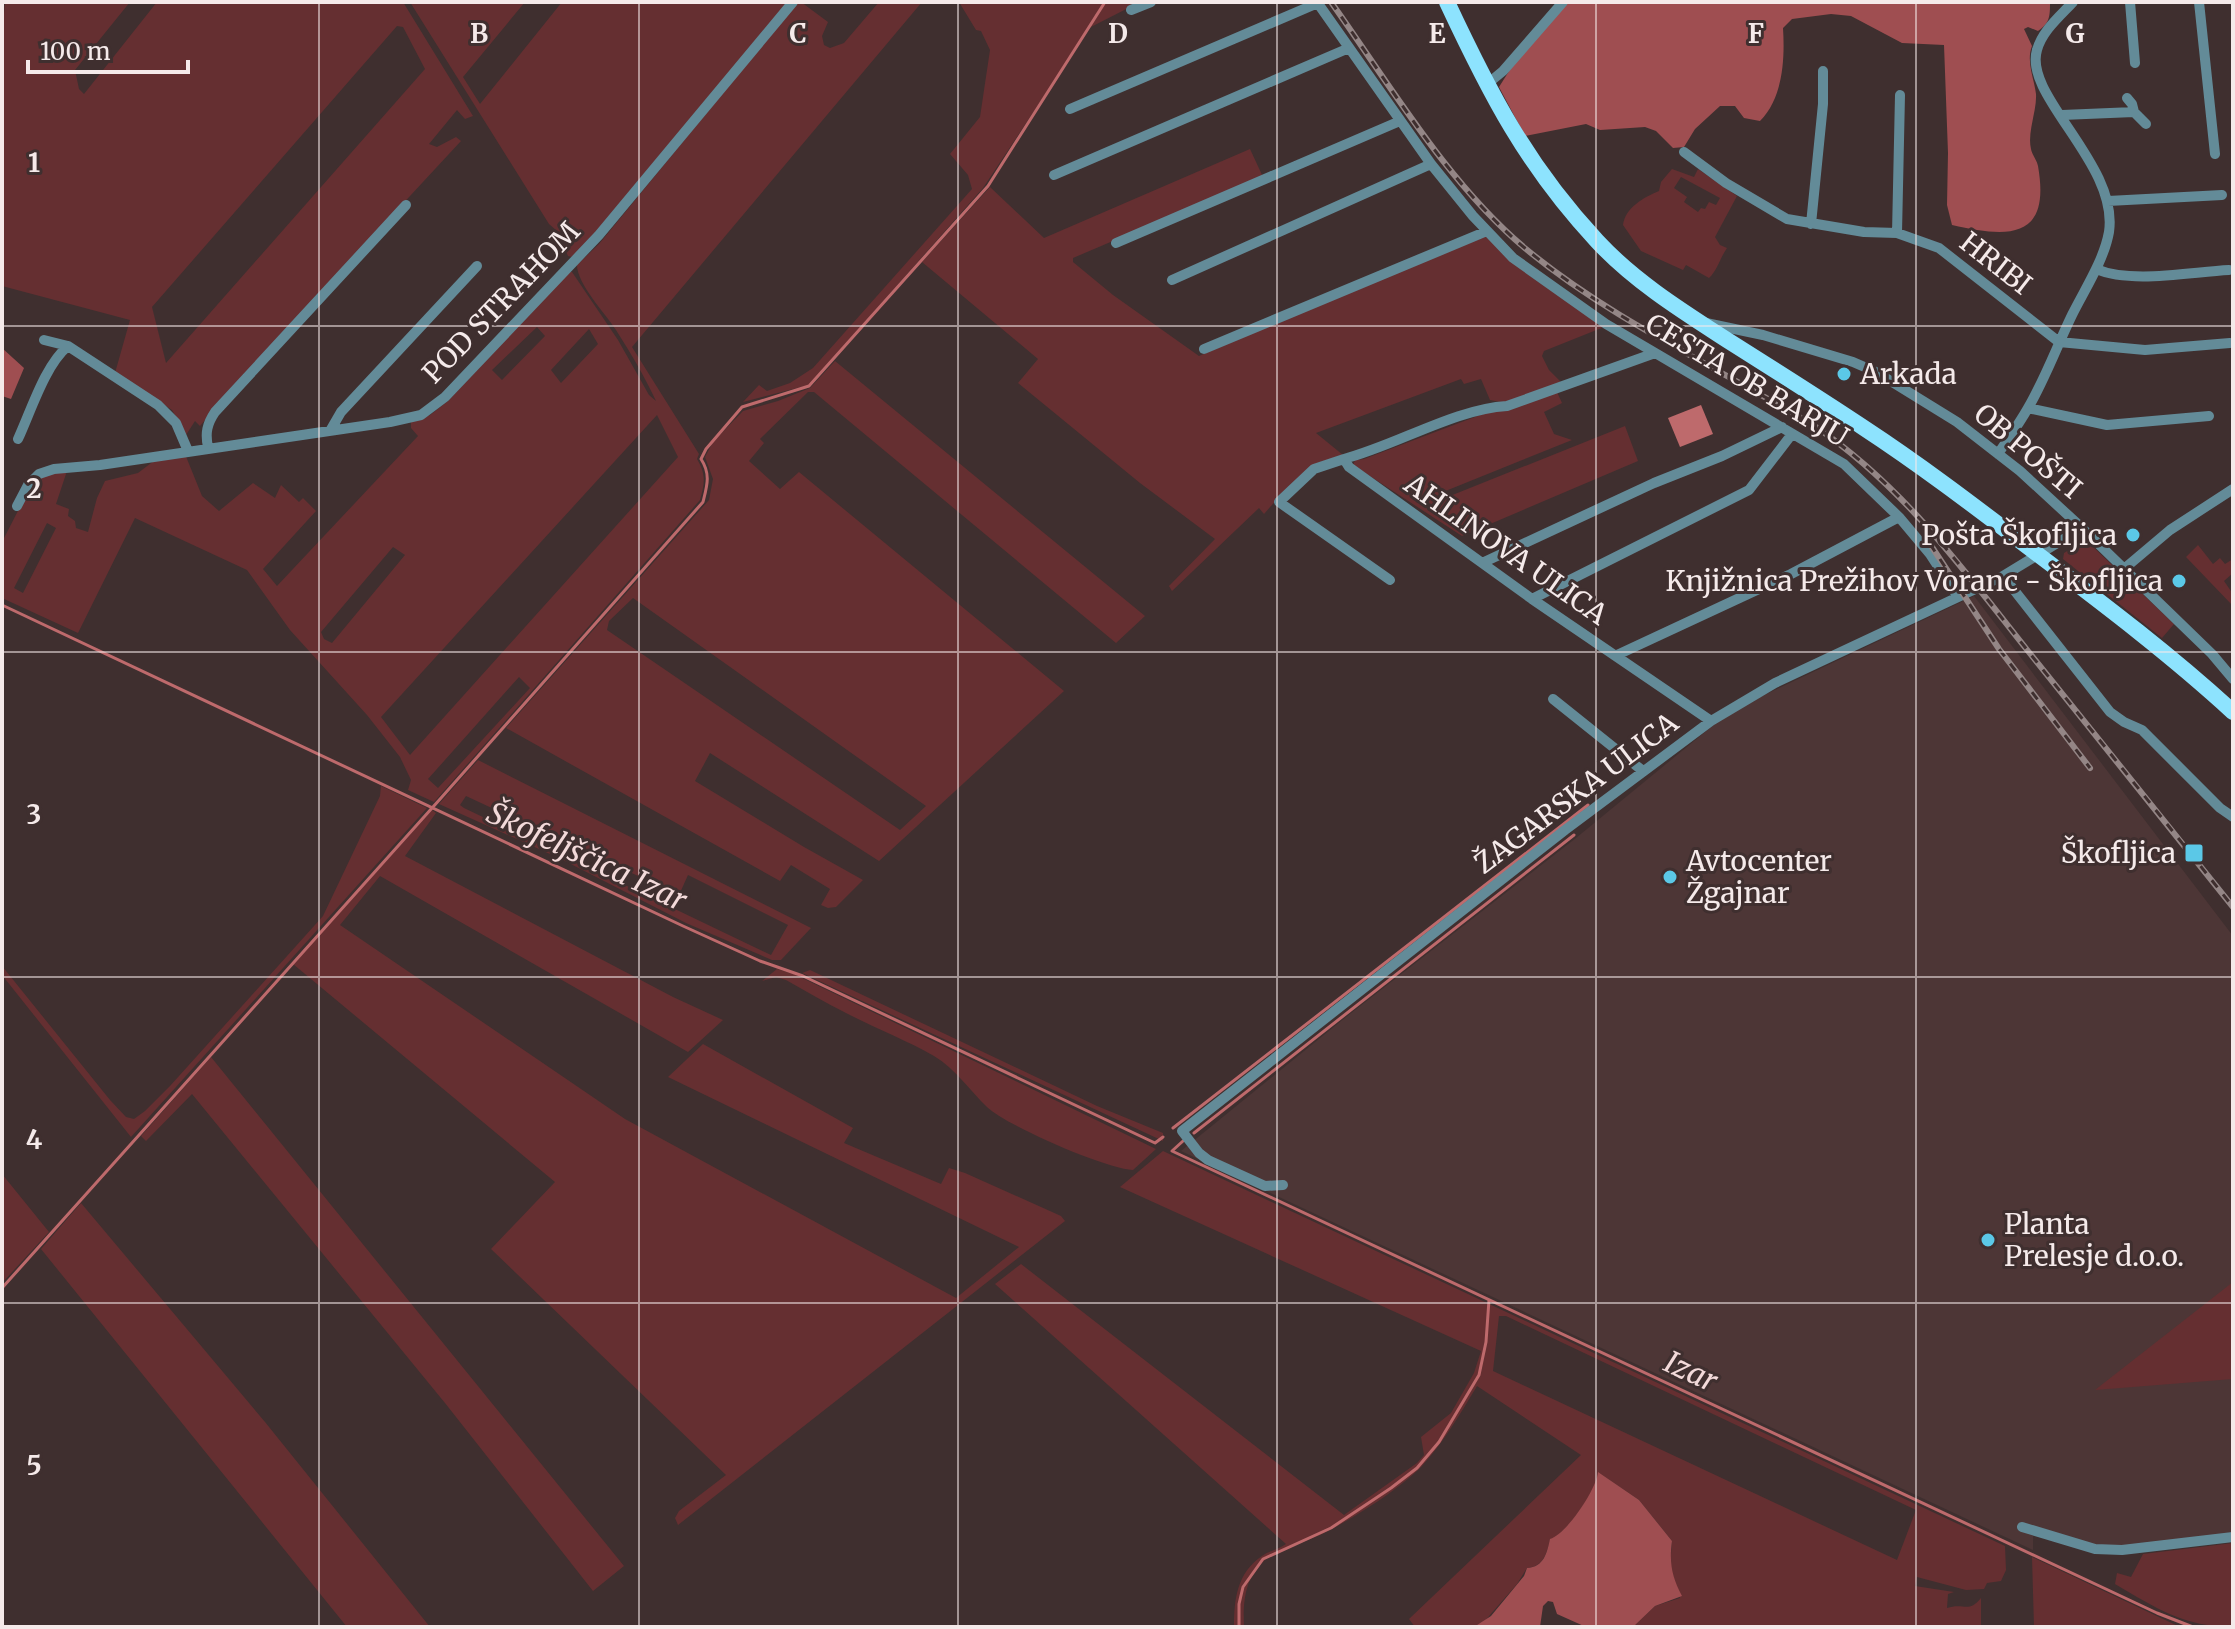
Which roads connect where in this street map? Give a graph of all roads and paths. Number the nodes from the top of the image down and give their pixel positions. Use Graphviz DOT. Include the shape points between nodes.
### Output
graph roads {
  1 [pos="793,2"];
  2 [pos="1151,2"];
  3 [pos="1317,2"];
  4 [pos="1447,2"];
  5 [pos="1563,2"];
  6 [pos="2073,2"];
  7 [pos="2130,2"];
  8 [pos="2199,2"];
  9 [pos="1131,10"];
  10 [pos="1349,48"];
  11 [pos="2135,63"];
  12 [pos="1823,71"];
  13 [pos="1486,85"];
  14 [pos="1900,95"];
  15 [pos="2127,98"];
  16 [pos="1070,109"];
  17 [pos="2134,112"];
  18 [pos="2062,115"];
  19 [pos="1400,121"];
  20 [pos="2146,124"];
  21 [pos="1684,152"];
  22 [pos="2215,154"];
  23 [pos="1431,164"];
  24 [pos="1054,175"];
  25 [pos="2222,195"];
  26 [pos="2108,201"];
  27 [pos="406,205"];
  28 [pos="1811,224"];
  29 [pos="1487,231"];
  30 [pos="1897,233"];
  31 [pos="1116,243"];
  32 [pos="477,266"];
  33 [pos="2096,269"];
  34 [pos="2229,270"];
  35 [pos="1172,280"];
  36 [pos="1699,322"];
  37 [pos="44,340"];
  38 [pos="2059,342"];
  39 [pos="2230,343"];
  40 [pos="68,346"];
  41 [pos="1204,349"];
  42 [pos="1655,353"];
  43 [pos="2028,408"];
  44 [pos="2209,416"];
  45 [pos="1782,427"];
  46 [pos="330,431"];
  47 [pos="1792,434"];
  48 [pos="18,439"];
  49 [pos="208,447"];
  50 [pos="188,451"];
  51 [pos="1998,454"];
  52 [pos="1344,459"];
  53 [pos="2233,489"];
  54 [pos="17,506"];
  55 [pos="1899,517"];
  56 [pos="2082,528"];
  57 [pos="2039,555"];
  58 [pos="1482,563"];
  59 [pos="2125,568"];
  60 [pos="2003,576"];
  61 [pos="1390,580"];
  62 [pos="1958,597"];
  63 [pos="1532,599"];
  64 [pos="1617,655"];
  65 [pos="2233,679"];
  66 [pos="1553,699"];
  67 [pos="2233,712"];
  68 [pos="1711,721"];
  69 [pos="1643,771"];
  70 [pos="2233,817"];
  71 [pos="1283,1185"];
  72 [pos="2022,1527"];
  73 [pos="2233,1537"];
  1 -- 46 [label="street, POD STRAHOM" via="599,235 445,397 421,415"];
  2 -- 9 [label="street"];
  3 -- 10 [label="street, CESTA OB BARJU"];
  3 -- 16 [label="street, CESTA OB BARJU"];
  4 -- 13 [label="main road"];
  5 -- 13 [label="street"];
  6 -- 18 [label="street" via="2046,31 2035,61 2037,77"];
  7 -- 11 [label="street"];
  8 -- 22 [label="street"];
  10 -- 19 [label="street, CESTA OB BARJU"];
  10 -- 24 [label="street"];
  12 -- 28 [label="street"];
  13 -- 36 [label="main road" via="1537,170 1598,243"];
  14 -- 30 [label="street"];
  15 -- 17 [label="street"];
  17 -- 18 [label="street"];
  17 -- 20 [label="street"];
  18 -- 26 [label="street" via="2098,173"];
  19 -- 23 [label="street, CESTA OB BARJU"];
  19 -- 31 [label="street"];
  21 -- 28 [label="street, HRIBI" via="1763,207"];
  23 -- 29 [label="street, CESTA OB BARJU"];
  23 -- 35 [label="street"];
  25 -- 26 [label="street"];
  26 -- 33 [label="street" via="2109,232"];
  27 -- 49 [label="street" via="215,412 205,436"];
  28 -- 30 [label="street, HRIBI"];
  29 -- 41 [label="street"];
  29 -- 42 [label="street, CESTA OB BARJU" via="1557,292"];
  30 -- 38 [label="street, HRIBI" via="1939,248"];
  32 -- 46 [label="street" via="341,412"];
  33 -- 34 [label="street" via="2132,276"];
  33 -- 38 [label="street"];
  36 -- 51 [label="street, OB POŠTI" via="1763,335 1865,367 1957,422"];
  36 -- 57 [label="main road" via="1868,430"];
  37 -- 40 [label="street"];
  38 -- 39 [label="street" via="2145,350"];
  38 -- 43 [label="street"];
  40 -- 48 [label="street" via="51,367"];
  40 -- 50 [label="street" via="171,415"];
  42 -- 45 [label="street, CESTA OB BARJU"];
  42 -- 52 [label="street"];
  43 -- 44 [label="street" via="2107,425"];
  43 -- 51 [label="street"];
  45 -- 47 [label="street, CESTA OB BARJU"];
  45 -- 58 [label="street"];
  46 -- 49 [label="street, POD STRAHOM"];
  47 -- 55 [label="street, CESTA OB BARJU" via="1844,464"];
  47 -- 63 [label="street" via="1749,490"];
  49 -- 50 [label="street, POD STRAHOM"];
  50 -- 54 [label="street, POD STRAHOM" via="54,469 28,485"];
  51 -- 56 [label="street, OB POŠTI"];
  52 -- 58 [label="street, AHLINOVA ULICA"];
  52 -- 61 [label="street" via="1314,469 1279,502"];
  53 -- 59 [label="street" via="2170,530"];
  55 -- 62 [label="street, CESTA OB BARJU"];
  55 -- 64 [label="street"];
  56 -- 57 [label="street, ŽAGARSKA ULICA"];
  56 -- 59 [label="street, OB POŠTI"];
  57 -- 60 [label="street, ŽAGARSKA ULICA"];
  57 -- 67 [label="main road"];
  58 -- 63 [label="street, AHLINOVA ULICA"];
  59 -- 65 [label="street, OB POŠTI"];
  60 -- 62 [label="street, ŽAGARSKA ULICA"];
  60 -- 70 [label="street" via="2110,712 2142,730"];
  62 -- 68 [label="street, ŽAGARSKA ULICA" via="1775,683"];
  63 -- 64 [label="street, AHLINOVA ULICA"];
  64 -- 68 [label="street, AHLINOVA ULICA"];
  66 -- 69 [label="street"];
  68 -- 69 [label="street, ŽAGARSKA ULICA"];
  69 -- 71 [label="street, ŽAGARSKA ULICA" via="1182,1131 1208,1160 1265,1186"];
  72 -- 73 [label="street" via="2095,1549"];
}
